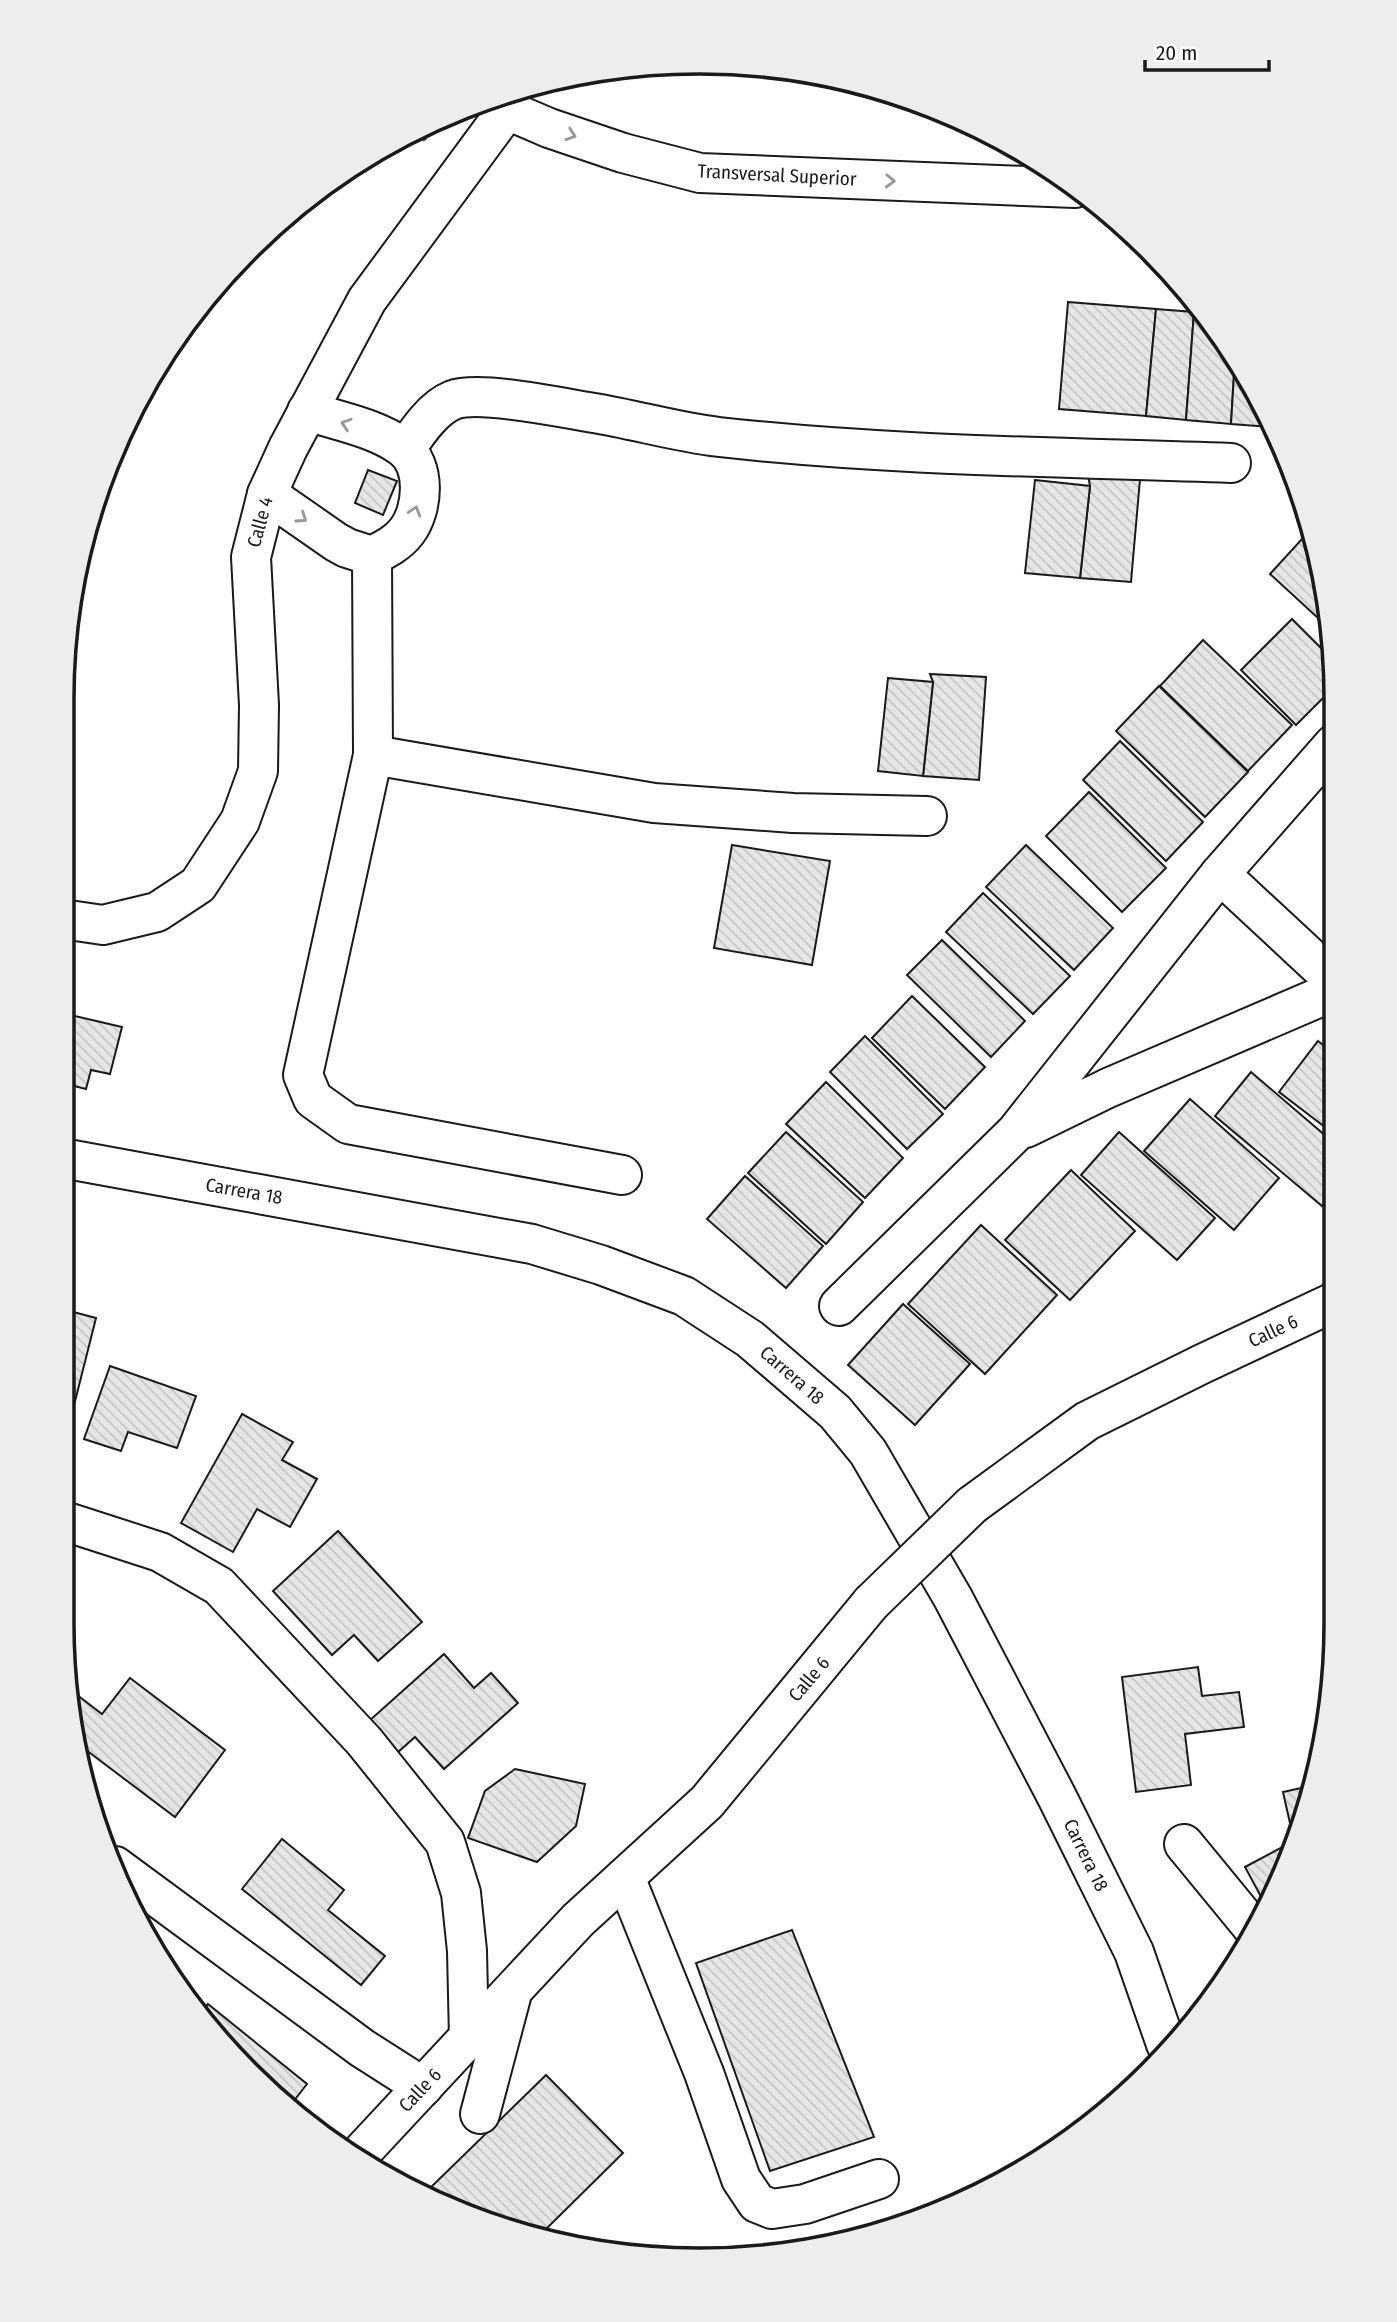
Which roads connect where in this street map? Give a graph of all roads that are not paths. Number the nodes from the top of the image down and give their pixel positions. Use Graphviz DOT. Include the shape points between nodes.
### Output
graph roads {
  1 [pos="503,105"];
  2 [pos="498,107"];
  3 [pos="1057,187"];
  4 [pos="307,411"];
  5 [pos="396,443"];
  6 [pos="1231,463"];
  7 [pos="267,494"];
  8 [pos="372,556"];
  9 [pos="373,755"];
  10 [pos="1324,755"];
  11 [pos="927,816"];
  12 [pos="1220,874"];
  13 [pos="74,921"];
  14 [pos="1324,971"];
  15 [pos="1324,995"];
  16 [pos="1016,1132"];
  17 [pos="74,1160"];
  18 [pos="622,1175"];
  19 [pos="839,1306"];
  20 [pos="1324,1307"];
  21 [pos="74,1524"];
  22 [pos="1184,1844"];
  23 [pos="126,1874"];
  24 [pos="625,1877"];
  25 [pos="1248,1921"];
  26 [pos="512,1991"];
  27 [pos="469,2039"];
  28 [pos="1164,2040"];
  29 [pos="423,2087"];
  30 [pos="480,2114"];
  31 [pos="363,2151"];
  32 [pos="879,2179"];
  1 -- 3 [label="street, Transversal Superior, one-way" via="549,128 700,173"];
  2 -- 4 [label="street, Calle 4" via="367,300"];
  5 -- 4 [label="street, one-way"];
  4 -- 7 [label="street, Calle 4"];
  5 -- 6 [label="street" via="453,400 488,397 715,436 842,448"];
  8 -- 5 [label="street, one-way" via="408,531 417,512 416,468"];
  7 -- 8 [label="street, one-way" via="336,542"];
  7 -- 13 [label="street, Calle 4" via="251,557 258,771 240,821 198,885 157,912 103,925"];
  8 -- 9 [label="street"];
  9 -- 11 [label="street" via="654,803"];
  9 -- 18 [label="street" via="303,1075 313,1099 348,1124"];
  10 -- 12 [label="street"];
  12 -- 14 [label="street"];
  12 -- 16 [label="street"];
  15 -- 16 [label="street"];
  16 -- 19 [label="street"];
  17 -- 28 [label="street, Carrera 18" via="531,1244 684,1296 750,1339 835,1412 868,1452 953,1598 1057,1797 1134,1952"];
  20 -- 24 [label="street, Calle 6, bridge" via="1087,1421 972,1505 871,1603 707,1802"];
  21 -- 27 [label="street" via="160,1552 219,1586 364,1741 445,1842 461,1893"];
  22 -- 25 [label="street"];
  23 -- 29 [label="street" via="362,2048"];
  24 -- 26 [label="street, Calle 6"];
  24 -- 32 [label="street" via="741,2179 757,2203 772,2209 805,2204"];
  26 -- 27 [label="street, Calle 6"];
  26 -- 30 [label="street"];
  27 -- 29 [label="street, Calle 6"];
  29 -- 31 [label="street, Calle 6"];
}
